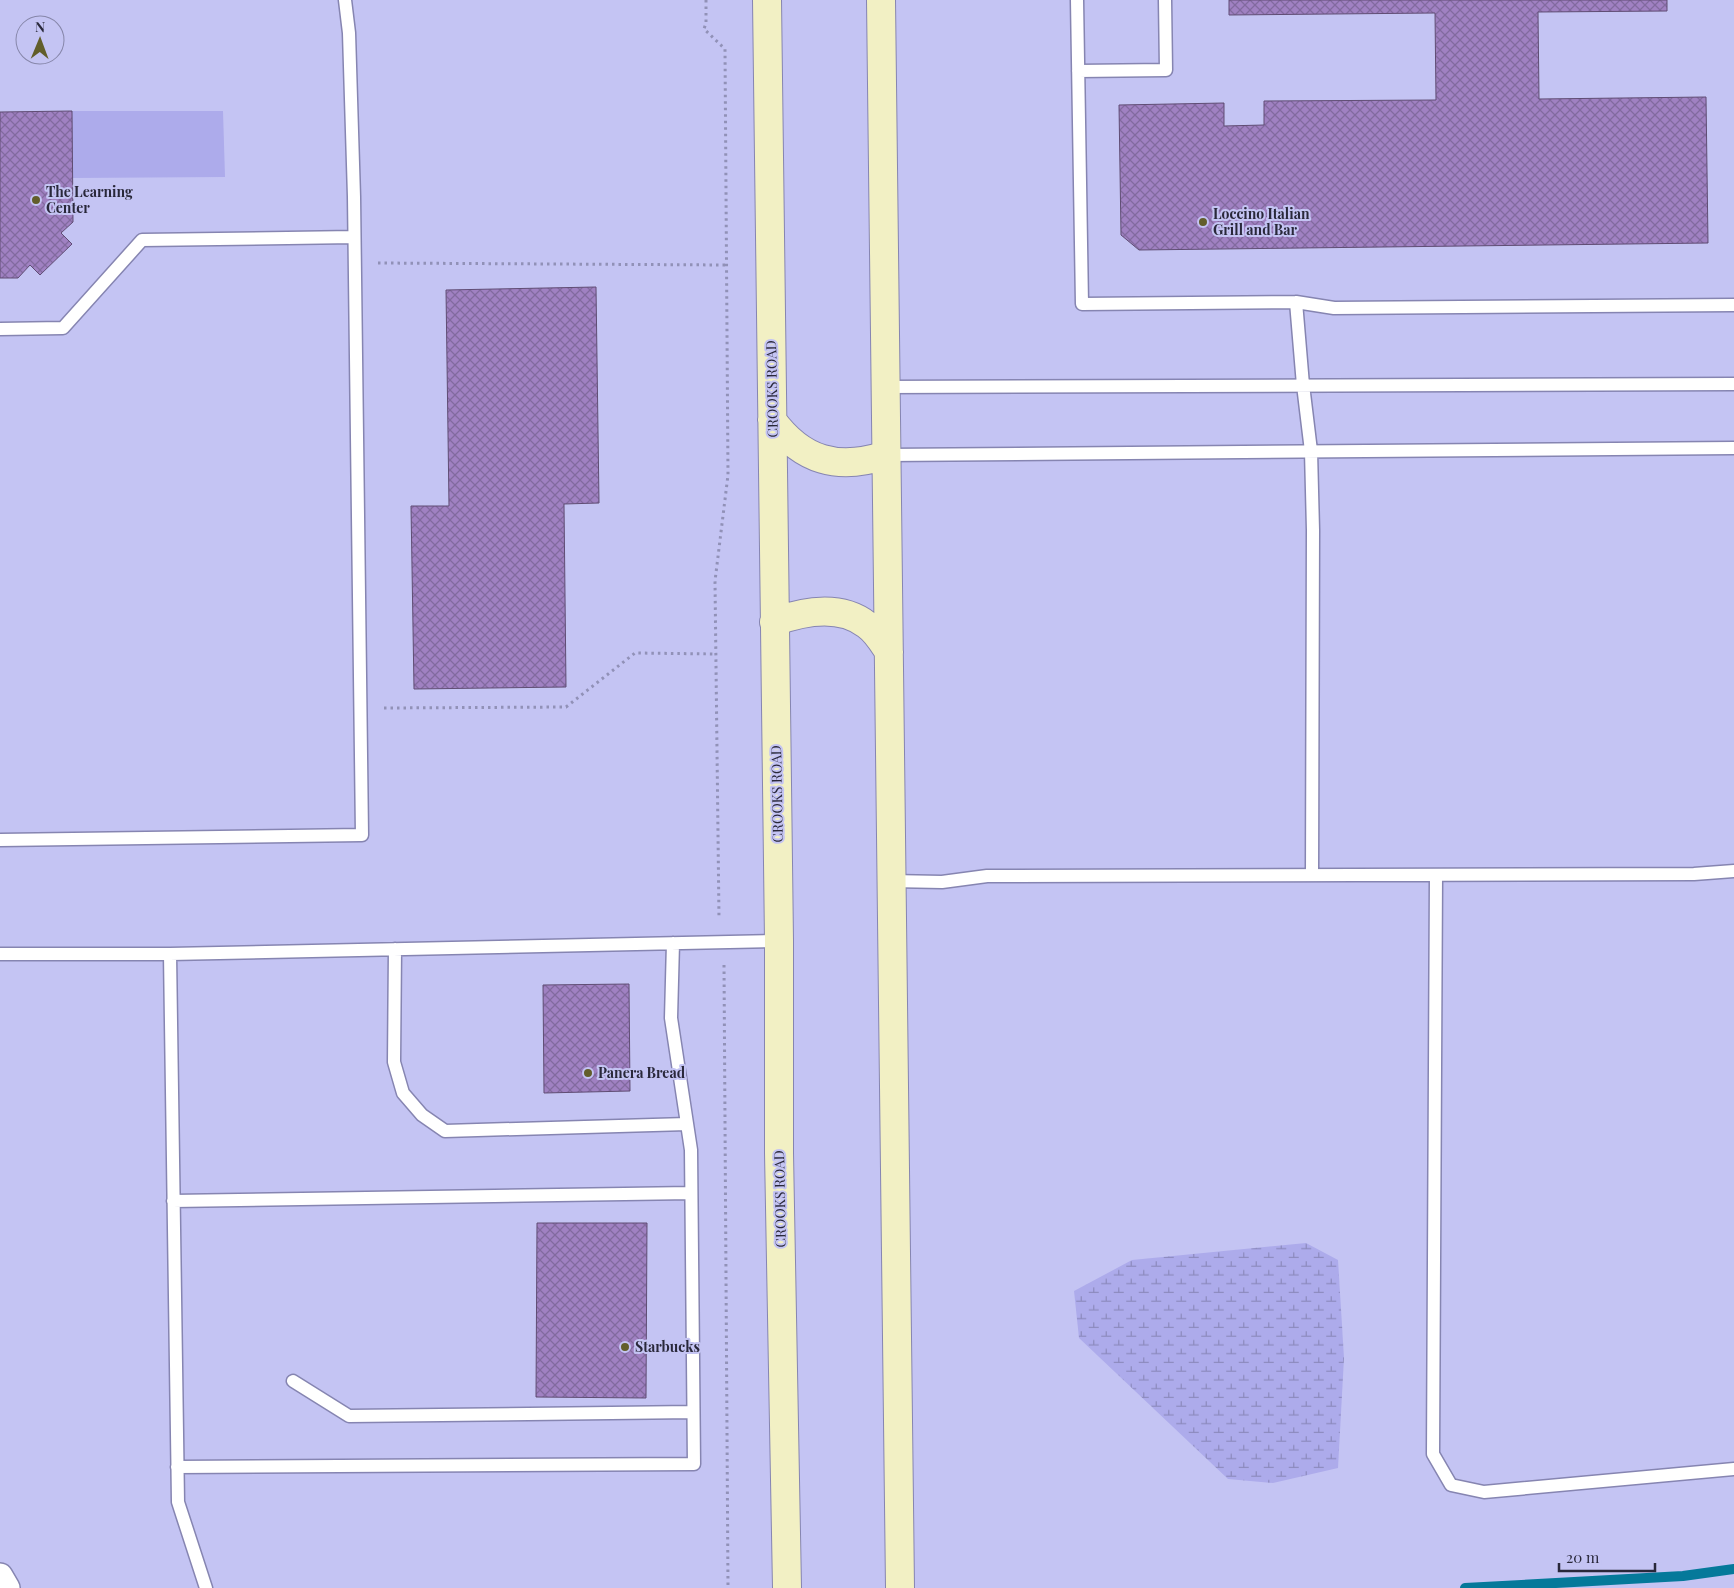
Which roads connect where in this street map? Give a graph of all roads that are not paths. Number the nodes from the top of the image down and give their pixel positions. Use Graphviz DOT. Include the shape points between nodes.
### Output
graph roads {
  1 [pos="345,0"];
  2 [pos="767,0"];
  3 [pos="881,0"];
  4 [pos="1077,0"];
  5 [pos="1165,0"];
  6 [pos="1078,71"];
  7 [pos="354,237"];
  8 [pos="1296,302"];
  9 [pos="1734,305"];
  10 [pos="0,329"];
  11 [pos="1303,384"];
  12 [pos="1734,384"];
  13 [pos="885,387"];
  14 [pos="772,420"];
  15 [pos="1734,448"];
  16 [pos="1311,451"];
  17 [pos="886,455"];
  18 [pos="774,622"];
  19 [pos="889,652"];
  20 [pos="0,840"];
  21 [pos="1734,871"];
  22 [pos="1312,875"];
  23 [pos="1436,875"];
  24 [pos="891,881"];
  25 [pos="779,941"];
  26 [pos="673,944"];
  27 [pos="395,949"];
  28 [pos="0,954"];
  29 [pos="170,954"];
  30 [pos="687,1124"];
  31 [pos="691,1193"];
  32 [pos="173,1201"];
  33 [pos="293,1382"];
  34 [pos="693,1412"];
  35 [pos="177,1467"];
  36 [pos="1734,1469"];
  37 [pos="0,1576"];
  38 [pos="7,1588"];
  39 [pos="206,1588"];
  40 [pos="787,1588"];
  41 [pos="900,1588"];
  1 -- 7 [label="lane" via="349,32"];
  2 -- 14 [label="main road, CROOKS ROAD"];
  3 -- 13 [label="main road"];
  4 -- 6 [label="lane"];
  5 -- 6 [label="lane" via="1166,70"];
  6 -- 8 [label="lane" via="1082,304"];
  7 -- 10 [label="lane" via="142,240 63,328"];
  7 -- 20 [label="lane" via="362,835"];
  8 -- 9 [label="lane" via="1334,308"];
  8 -- 11 [label="lane"];
  11 -- 12 [label="lane"];
  11 -- 13 [label="lane"];
  11 -- 16 [label="lane"];
  13 -- 17 [label="main road"];
  14 -- 17 [label="main road" via="788,438 819,459 836,463"];
  14 -- 18 [label="main road, CROOKS ROAD"];
  15 -- 16 [label="lane"];
  16 -- 17 [label="lane"];
  16 -- 22 [label="lane"];
  17 -- 19 [label="main road"];
  18 -- 19 [label="main road" via="810,612 830,611 851,616 867,625"];
  18 -- 25 [label="main road, CROOKS ROAD"];
  19 -- 24 [label="main road"];
  21 -- 23 [label="lane"];
  22 -- 23 [label="lane"];
  22 -- 24 [label="lane" via="987,876 942,882"];
  23 -- 36 [label="lane" via="1433,1454 1451,1485 1484,1492"];
  24 -- 41 [label="main road"];
  25 -- 26 [label="lane"];
  25 -- 40 [label="main road, CROOKS ROAD"];
  26 -- 27 [label="lane"];
  26 -- 30 [label="lane" via="672,1018"];
  27 -- 29 [label="lane"];
  27 -- 30 [label="lane" via="394,1062 403,1093 422,1115 445,1131"];
  28 -- 29 [label="lane"];
  29 -- 32 [label="lane"];
  30 -- 31 [label="lane"];
  31 -- 32 [label="lane"];
  31 -- 34 [label="lane"];
  32 -- 35 [label="lane"];
  33 -- 34 [label="lane" via="350,1416"];
  34 -- 35 [label="lane" via="694,1464"];
  35 -- 39 [label="lane" via="178,1502"];
  37 -- 38 [label="street"];
}
